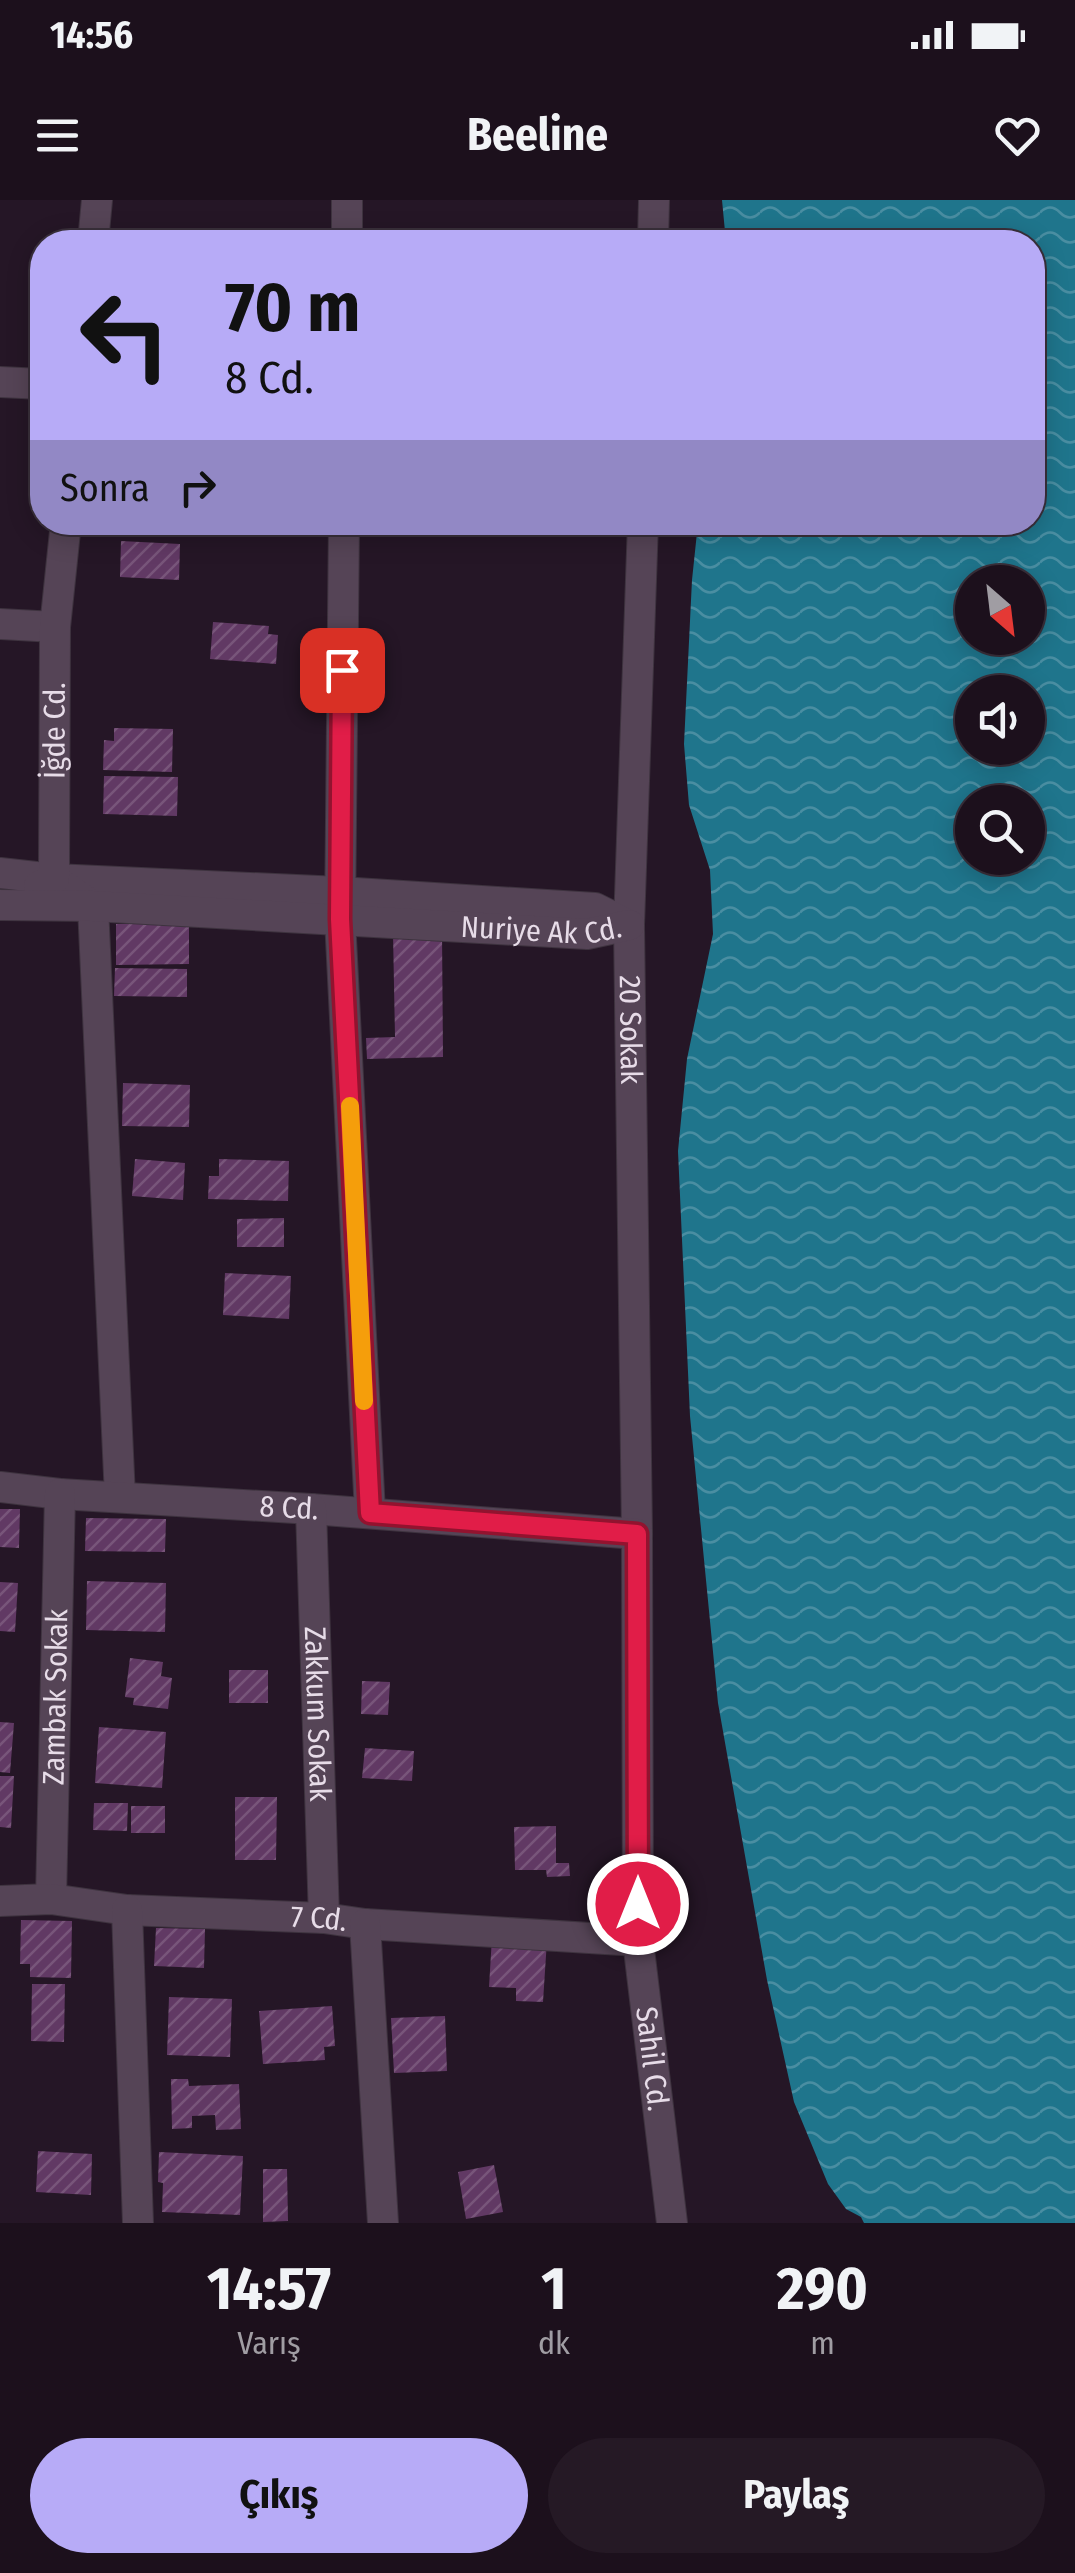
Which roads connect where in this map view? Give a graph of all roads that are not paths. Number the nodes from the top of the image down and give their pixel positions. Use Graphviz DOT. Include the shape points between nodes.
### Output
graph roads {
  1 [pos="97,200"];
  2 [pos="347,200"];
  3 [pos="654,200"];
  4 [pos="94,230"];
  5 [pos="346,230"];
  6 [pos="653,230"];
  7 [pos="0,382"];
  8 [pos="30,383"];
  9 [pos="64,535"];
  10 [pos="344,535"];
  11 [pos="643,535"];
  12 [pos="0,624"];
  13 [pos="54,626"];
  14 [pos="0,874"];
  15 [pos="54,879"];
  16 [pos="0,905"];
  17 [pos="92,906"];
  18 [pos="340,906"];
  19 [pos="629,925"];
  20 [pos="0,1486"];
  21 [pos="60,1494"];
  22 [pos="120,1497"];
  23 [pos="311,1508"];
  24 [pos="370,1513"];
  25 [pos="637,1534"];
  26 [pos="51,1900"];
  27 [pos="0,1901"];
  28 [pos="127,1910"];
  29 [pos="324,1918"];
  30 [pos="365,1924"];
  31 [pos="638,1941"];
  32 [pos="138,2223"];
  33 [pos="384,2223"];
  34 [pos="672,2223"];
  1 -- 4 [label="street"];
  2 -- 5 [label="street"];
  3 -- 6 [label="street"];
  7 -- 8 [label="street"];
  9 -- 13 [label="street, İğde Cd."];
  10 -- 18 [label="street"];
  11 -- 19 [label="street, 20 Sokak"];
  12 -- 13 [label="street"];
  13 -- 15 [label="street, İğde Cd."];
  14 -- 15 [label="street, Nuriye Ak Cd."];
  15 -- 16 [label="street"];
  15 -- 17 [label="street"];
  15 -- 18 [label="street, Nuriye Ak Cd."];
  16 -- 17 [label="street, Nuriye Ak Cd."];
  17 -- 18 [label="street, Nuriye Ak Cd."];
  17 -- 22 [label="street"];
  18 -- 19 [label="street, Nuriye Ak Cd." via="587,934"];
  18 -- 24 [label="street"];
  19 -- 25 [label="street, 20 Sokak"];
  20 -- 21 [label="street, 8 Cd."];
  21 -- 22 [label="street, 8 Cd."];
  21 -- 26 [label="street, Zambak Sokak"];
  22 -- 23 [label="street, 8 Cd."];
  23 -- 24 [label="street, 8 Cd."];
  23 -- 29 [label="street, Zakkum Sokak"];
  24 -- 25 [label="street, 8 Cd."];
  25 -- 31 [label="street, Sahil Cd."];
  26 -- 27 [label="street, 7 Cd."];
  26 -- 28 [label="street, 7 Cd."];
  28 -- 29 [label="street, 7 Cd."];
  28 -- 32 [label="street"];
  29 -- 30 [label="street, 7 Cd."];
  30 -- 31 [label="street, 7 Cd."];
  30 -- 33 [label="street"];
  31 -- 34 [label="street, Sahil Cd."];
}
